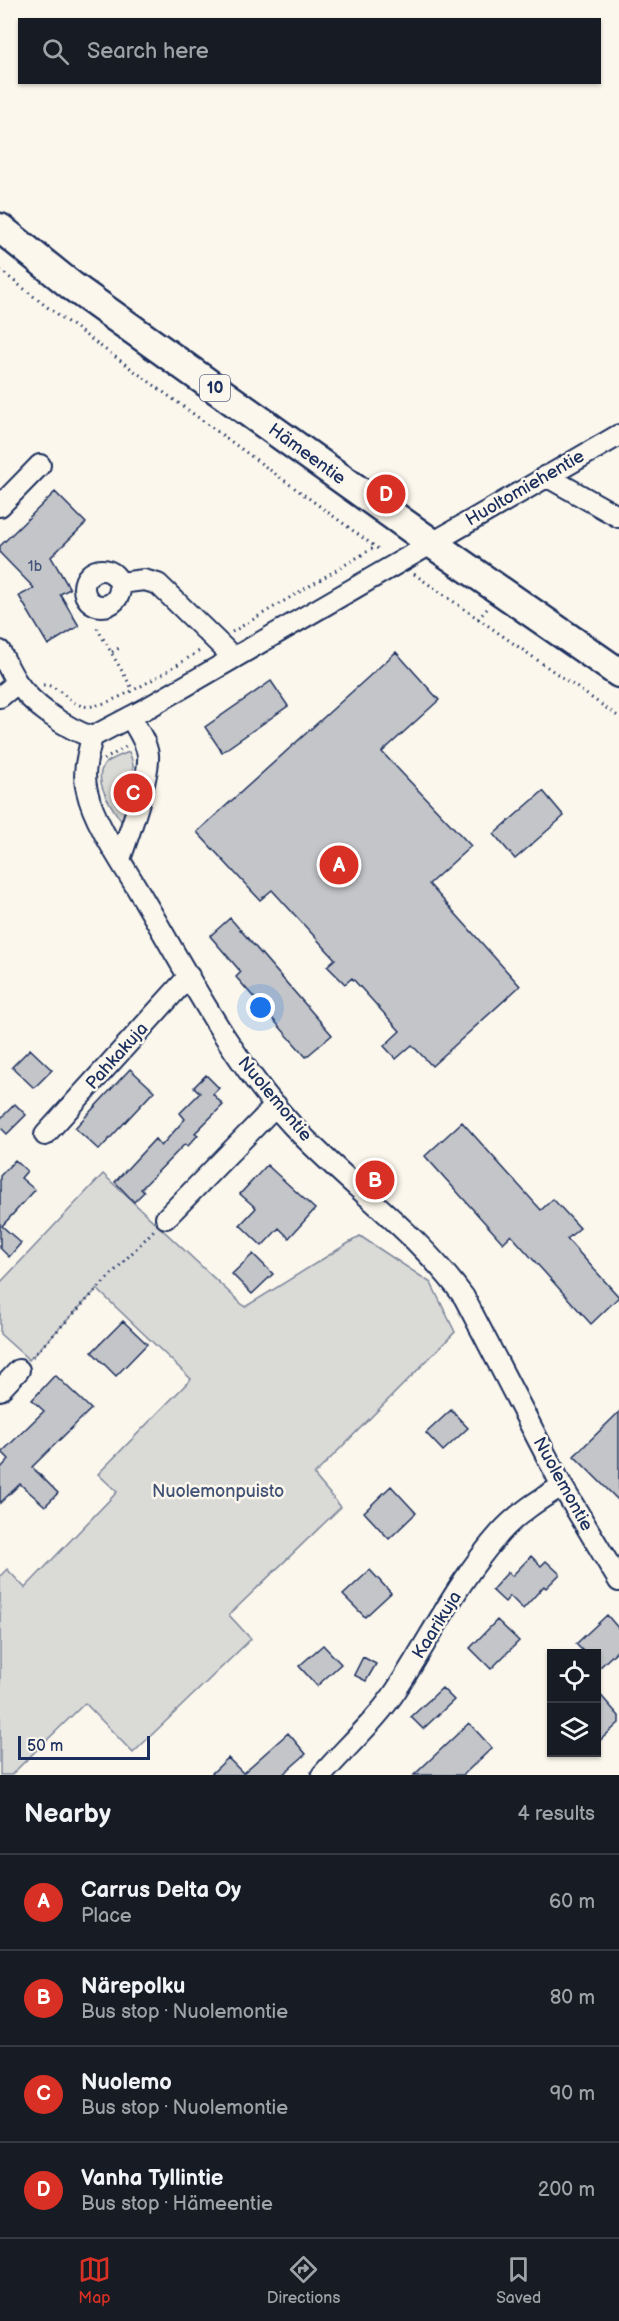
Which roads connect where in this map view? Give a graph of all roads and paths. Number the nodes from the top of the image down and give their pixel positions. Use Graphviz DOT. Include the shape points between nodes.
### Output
graph roads {
  1 [pos="0,228"];
  2 [pos="0,270"];
  3 [pos="619,435"];
  4 [pos="40,465"];
  5 [pos="546,476"];
  6 [pos="0,506"];
  7 [pos="619,517"];
  8 [pos="433,544"];
  9 [pos="398,563"];
  10 [pos="120,583"];
  11 [pos="97,628"];
  12 [pos="121,647"];
  13 [pos="0,651"];
  14 [pos="111,653"];
  15 [pos="234,658"];
  16 [pos="619,673"];
  17 [pos="17,682"];
  18 [pos="133,690"];
  19 [pos="0,697"];
  20 [pos="130,717"];
  21 [pos="619,717"];
  22 [pos="92,737"];
  23 [pos="120,859"];
  24 [pos="189,976"];
  25 [pos="276,1105"];
  26 [pos="45,1135"];
  27 [pos="166,1218"];
  28 [pos="19,1370"];
  29 [pos="0,1390"];
  30 [pos="562,1485"];
  31 [pos="619,1581"];
  32 [pos="322,1775"];
  1 -- 8 [label="highway, Hämeentie / 10" via="72,286"];
  2 -- 9 [label="path"];
  3 -- 5 [label="street, Huoltomiehentie"];
  4 -- 6 [label="street"];
  5 -- 7 [label="street"];
  5 -- 8 [label="street, Huoltomiehentie"];
  8 -- 9 [label="street, Huoltomiehentie"];
  8 -- 16 [label="highway, Hämeentie / 10"];
  9 -- 15 [label="street, Huoltomiehentie"];
  9 -- 21 [label="path"];
  10 -- 15 [label="street" via="144,580 158,584"];
  11 -- 14 [label="path"];
  12 -- 14 [label="path"];
  13 -- 17 [label="street"];
  14 -- 18 [label="path"];
  15 -- 20 [label="street, Huoltomiehentie"];
  17 -- 19 [label="street"];
  17 -- 22 [label="street" via="60,723"];
  20 -- 22 [label="street, Huoltomiehentie"];
  20 -- 23 [label="street" via="148,758"];
  22 -- 23 [label="street, Nuolemontie" via="85,771 87,792"];
  23 -- 24 [label="street, Nuolemontie"];
  24 -- 25 [label="street, Nuolemontie" via="229,1041"];
  24 -- 26 [label="street, Pahkakuja"];
  25 -- 27 [label="street"];
  25 -- 30 [label="street, Nuolemontie" via="446,1272 464,1298"];
  27 -- 28 [label="path"];
  28 -- 29 [label="street"];
  30 -- 31 [label="street, Nuolemontie"];
  30 -- 32 [label="street, Kaarikuja" via="531,1505 501,1532 396,1690"];
}
